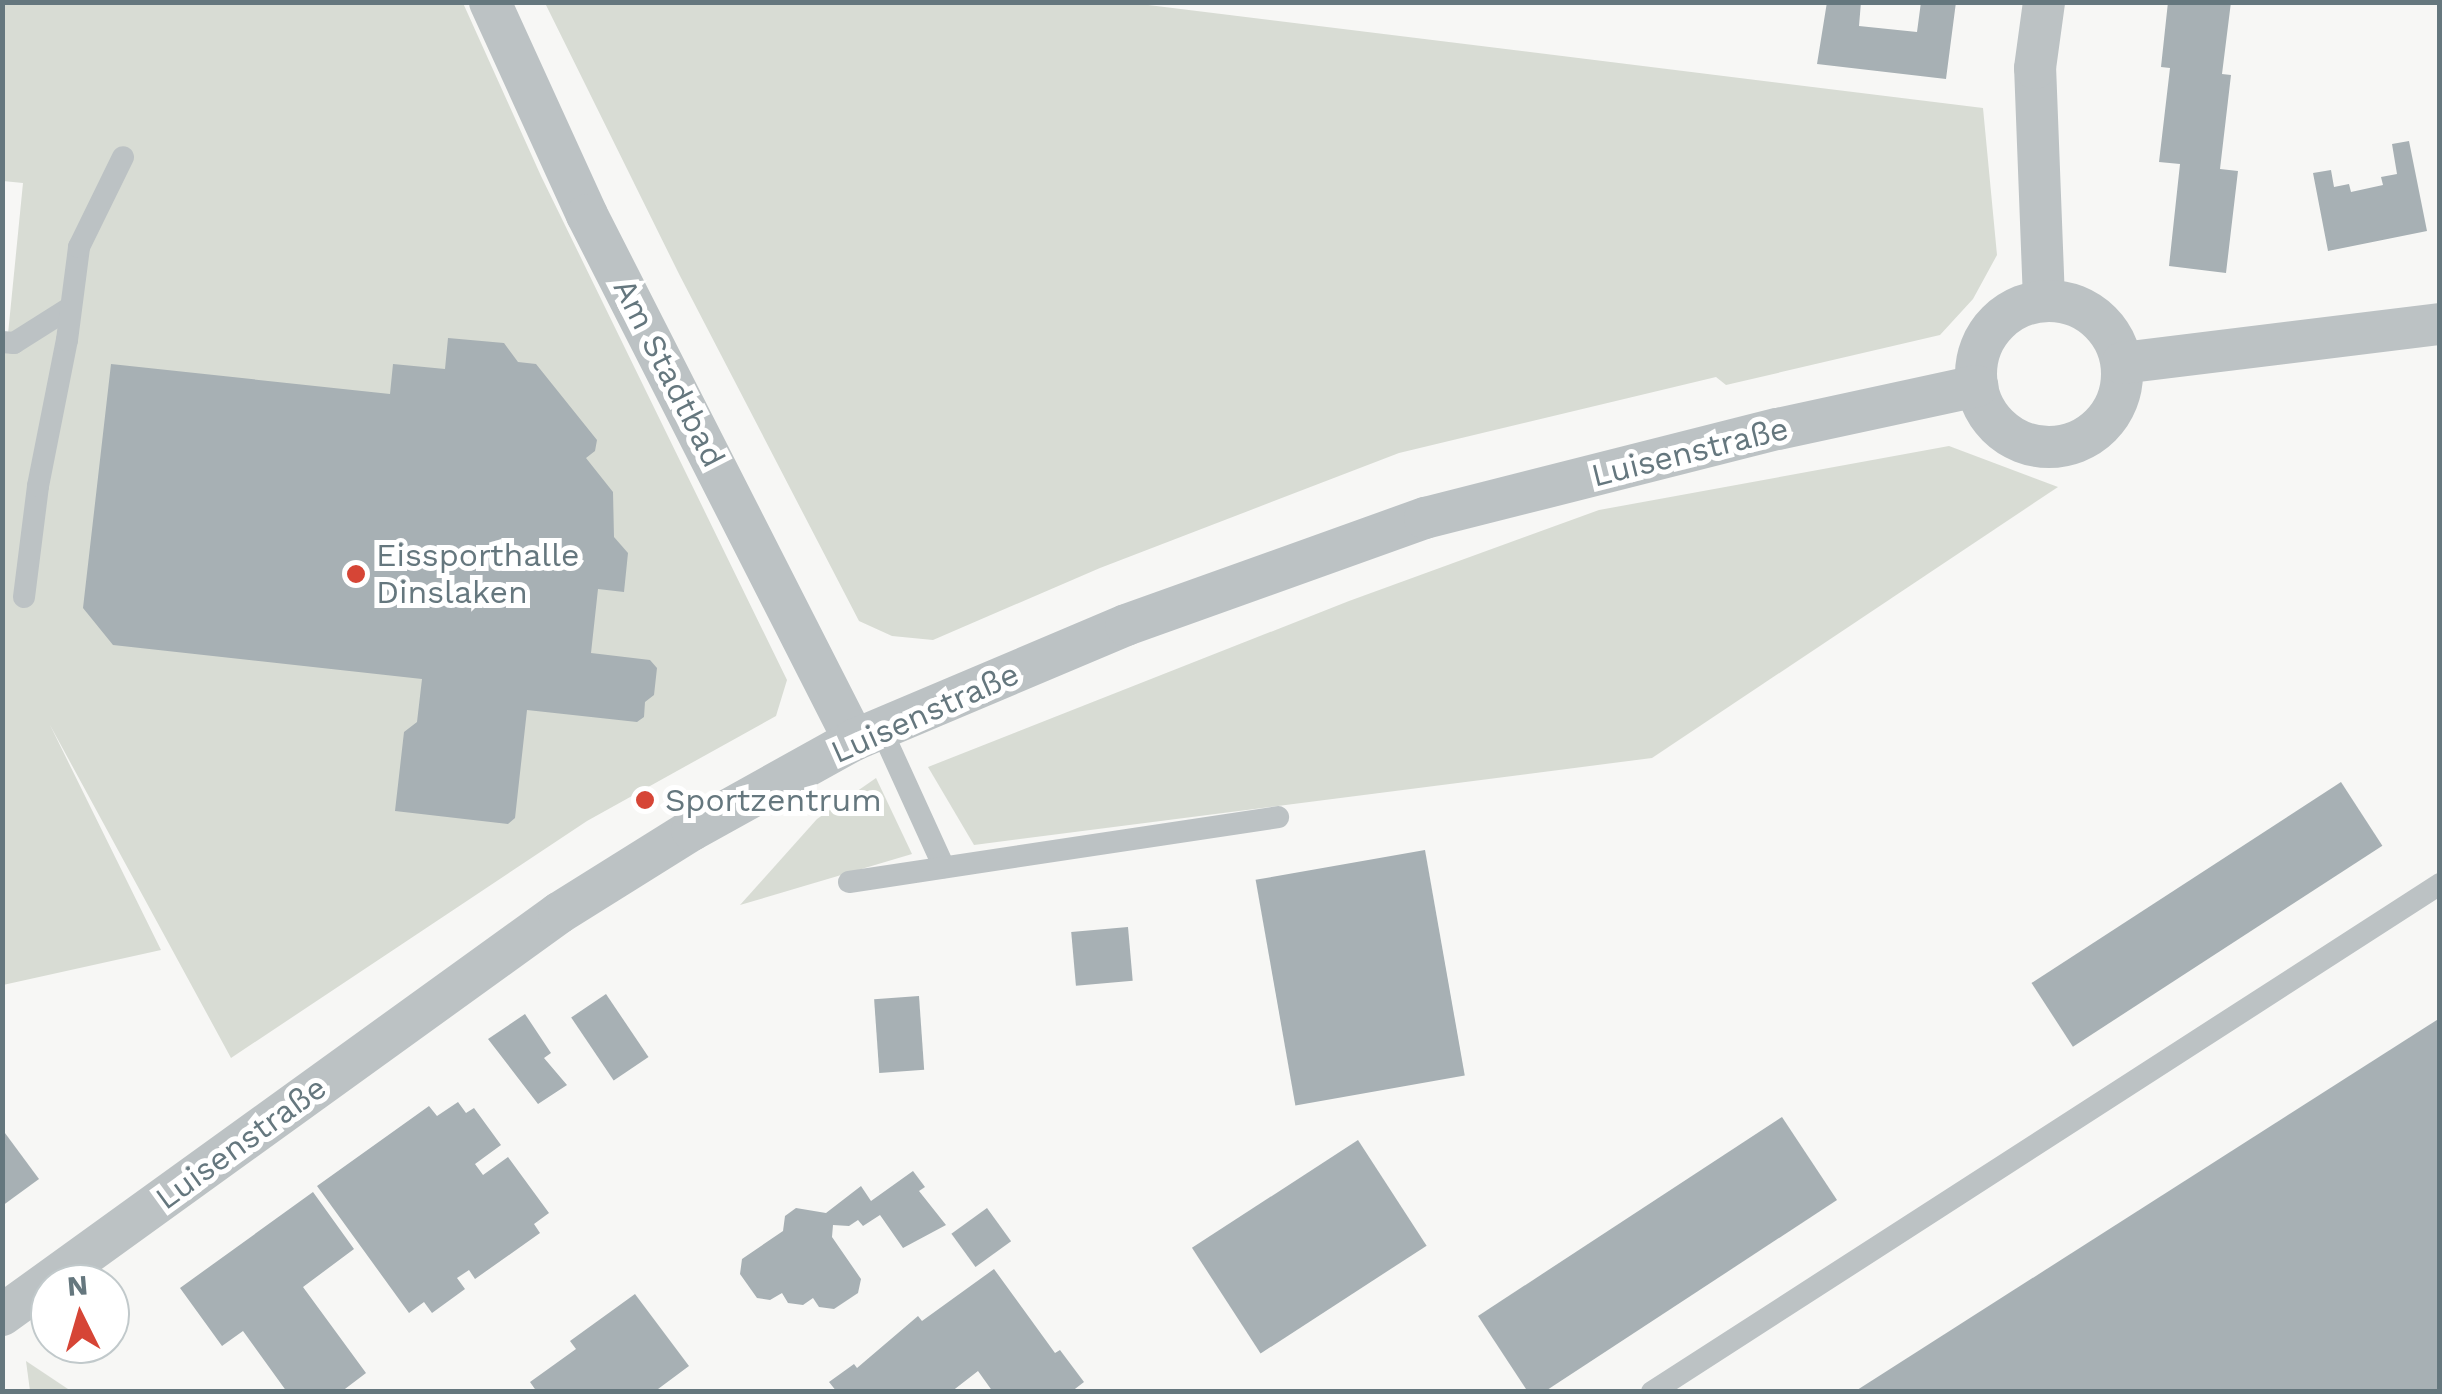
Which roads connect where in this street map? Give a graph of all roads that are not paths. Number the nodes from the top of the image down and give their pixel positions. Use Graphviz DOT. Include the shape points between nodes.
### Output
graph roads {
  1 [pos="490,2"];
  2 [pos="2044,2"];
  3 [pos="123,157"];
  4 [pos="2044,300"];
  5 [pos="71,307"];
  6 [pos="2440,324"];
  7 [pos="2,342"];
  8 [pos="2122,363"];
  9 [pos="1976,386"];
  10 [pos="24,597"];
  11 [pos="868,734"];
  12 [pos="1278,817"];
  13 [pos="944,868"];
  14 [pos="849,882"];
  15 [pos="2440,884"];
  16 [pos="2,1315"];
  17 [pos="1652,1392"];
  1 -- 11 [label="street, Am Stadtbad" via="587,215"];
  2 -- 4 [label="street" via="2034,68"];
  3 -- 5 [label="lane" via="79,247"];
  4 -- 8 [label="street" via="2086,310 2116,342"];
  4 -- 9 [label="street" via="1999,319 1976,362"];
  5 -- 7 [label="lane" via="14,343"];
  5 -- 10 [label="lane"];
  6 -- 8 [label="street"];
  8 -- 9 [label="street" via="2112,412 2073,444 2023,442 2001,429"];
  9 -- 11 [label="street, Luisenstraße" via="1778,428 1425,518 1126,625"];
  11 -- 13 [label="lane"];
  11 -- 16 [label="street, Luisenstraße" via="692,830 559,913"];
  12 -- 13 [label="lane"];
  13 -- 14 [label="lane"];
  15 -- 17 [label="lane"];
}
